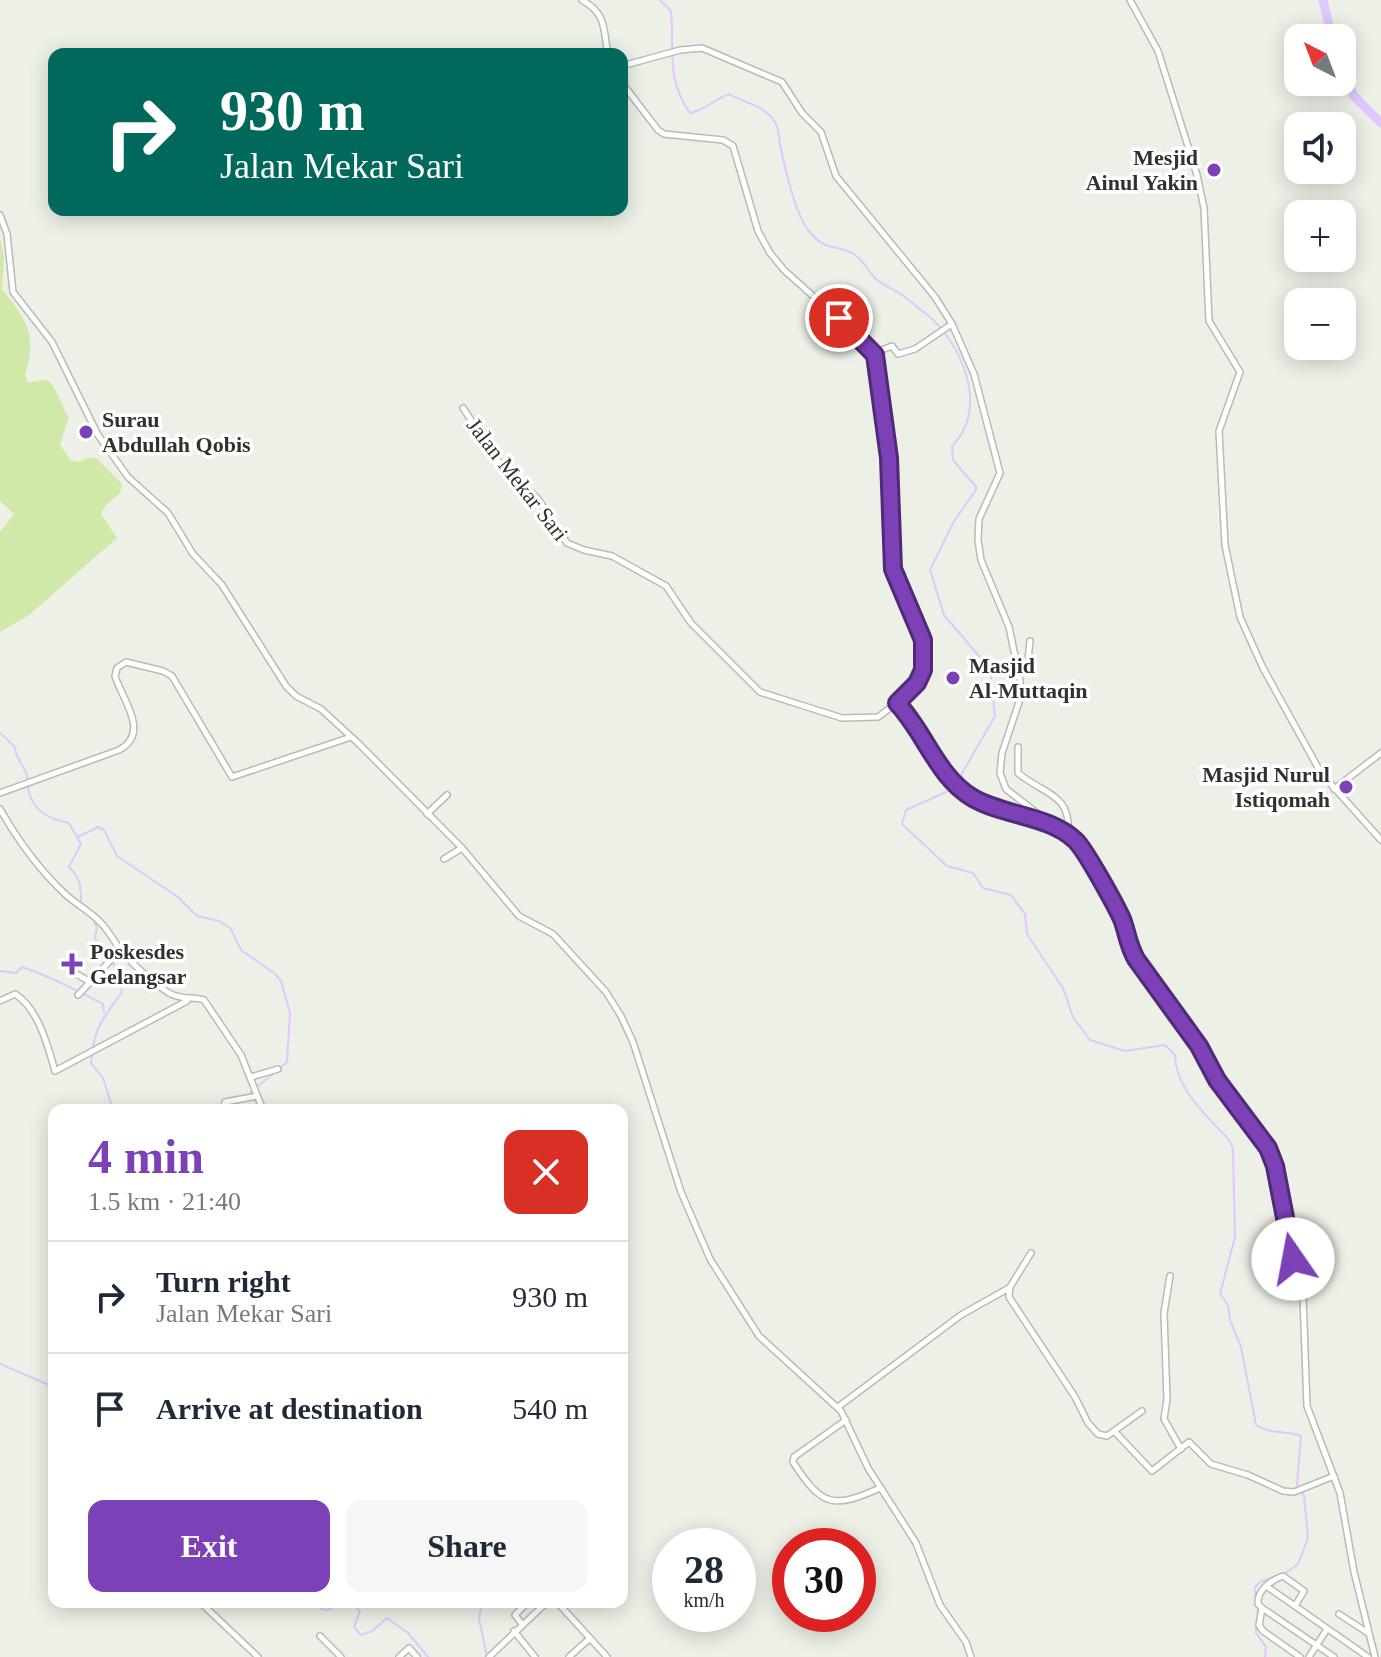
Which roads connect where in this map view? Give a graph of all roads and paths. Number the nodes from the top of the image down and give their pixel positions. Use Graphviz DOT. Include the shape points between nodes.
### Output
graph roads {
  1 [pos="582,0"];
  2 [pos="1130,0"];
  3 [pos="607,48"];
  4 [pos="628,64"];
  5 [pos="628,91"];
  6 [pos="0,215"];
  7 [pos="952,324"];
  8 [pos="874,353"];
  9 [pos="463,408"];
  10 [pos="1030,641"];
  11 [pos="1019,670"];
  12 [pos="897,703"];
  13 [pos="351,737"];
  14 [pos="1018,747"];
  15 [pos="1381,753"];
  16 [pos="1334,789"];
  17 [pos="0,793"];
  18 [pos="447,795"];
  19 [pos="0,809"];
  20 [pos="427,814"];
  21 [pos="1058,829"];
  22 [pos="1068,835"];
  23 [pos="1381,840"];
  24 [pos="462,848"];
  25 [pos="444,859"];
  26 [pos="120,950"];
  27 [pos="73,972"];
  28 [pos="90,982"];
  29 [pos="78,995"];
  30 [pos="188,1000"];
  31 [pos="0,1001"];
  32 [pos="278,1069"];
  33 [pos="251,1077"];
  34 [pos="255,1096"];
  35 [pos="225,1104"];
  36 [pos="260,1104"];
  37 [pos="1031,1253"];
  38 [pos="1170,1276"];
  39 [pos="1010,1287"];
  40 [pos="838,1407"];
  41 [pos="1142,1411"];
  42 [pos="846,1420"];
  43 [pos="1115,1432"];
  44 [pos="1182,1449"];
  45 [pos="1334,1476"];
  46 [pos="880,1488"];
  47 [pos="1266,1586"];
  48 [pos="1295,1606"];
  49 [pos="206,1608"];
  50 [pos="522,1608"];
  51 [pos="540,1608"];
  52 [pos="562,1608"];
  53 [pos="1262,1608"];
  54 [pos="1339,1614"];
  55 [pos="522,1624"];
  56 [pos="1327,1629"];
  57 [pos="514,1631"];
  58 [pos="1369,1633"];
  59 [pos="320,1636"];
  60 [pos="589,1639"];
  61 [pos="1316,1644"];
  62 [pos="258,1657"];
  63 [pos="341,1657"];
  64 [pos="399,1657"];
  65 [pos="417,1657"];
  66 [pos="489,1657"];
  67 [pos="535,1657"];
  68 [pos="569,1657"];
  69 [pos="607,1657"];
  70 [pos="971,1657"];
  71 [pos="1300,1657"];
  72 [pos="1309,1657"];
  73 [pos="1334,1657"];
  74 [pos="1368,1657"];
  75 [pos="1375,1657"];
  1 -- 3 [label="street" via="602,19"];
  2 -- 16 [label="street" via="1158,51 1197,175 1204,208 1209,321 1240,372 1219,431 1225,545 1240,617 1314,762"];
  4 -- 7 [label="street" via="702,48 782,82 821,132 836,176"];
  5 -- 8 [label="street" via="664,134 723,140 733,146 758,231 770,253"];
  6 -- 13 [label="street" via="13,292 52,342 109,452 168,513 198,561 227,592 289,690 321,709"];
  7 -- 8 [label="street" via="910,351 898,354 892,346"];
  7 -- 11 [label="street" via="974,374 1000,469 979,519 978,540"];
  8 -- 12 [label="street, Jalan Mekar Sari" via="889,458 893,569 917,624 924,657 917,683"];
  9 -- 12 [label="street, Jalan Mekar Sari" via="499,462 538,499 567,543 612,556 666,586 691,623 760,692 842,718 878,717"];
  10 -- 11 [label="street" via="1027,669"];
  11 -- 21 [label="street" via="1020,699 1002,753 1002,782"];
  12 -- 21 [label="street" via="962,790 983,803"];
  13 -- 17 [label="street" via="232,777 172,676 126,662 115,676 134,723 130,741 119,750"];
  13 -- 20 [label="street"];
  14 -- 22 [label="street" via="1018,773 1062,804 1069,816"];
  15 -- 16 [label="street"];
  16 -- 23 [label="street"];
  18 -- 20 [label="street"];
  19 -- 26 [label="street" via="28,852 112,935"];
  20 -- 24 [label="street"];
  21 -- 22 [label="street"];
  22 -- 45 [label="street" via="1078,843 1119,914 1136,959 1271,1154 1302,1293 1307,1406"];
  24 -- 25 [label="street"];
  24 -- 40 [label="street" via="517,914 553,934 611,1000 633,1042 686,1206 718,1274 759,1336"];
  26 -- 28 [label="street"];
  26 -- 30 [label="street" via="163,989"];
  27 -- 28 [label="street"];
  28 -- 29 [label="street"];
  30 -- 31 [label="street" via="55,1071 21,997 15,994"];
  30 -- 33 [label="street" via="204,1000"];
  32 -- 33 [label="street"];
  33 -- 34 [label="street"];
  34 -- 35 [label="street"];
  34 -- 36 [label="street"];
  37 -- 39 [label="street"];
  38 -- 44 [label="street" via="1164,1313 1164,1419"];
  39 -- 40 [label="street" via="961,1315"];
  39 -- 43 [label="street" via="1011,1302 1088,1423 1101,1436"];
  40 -- 42 [label="street"];
  41 -- 43 [label="street"];
  42 -- 46 [label="street"];
  42 -- 46 [label="street" via="793,1462 831,1501 848,1501"];
  43 -- 44 [label="street" via="1152,1471"];
  44 -- 45 [label="street" via="1191,1442 1215,1466 1283,1491 1294,1492"];
  45 -- 58 [label="street"];
  46 -- 70 [label="street" via="916,1543 940,1605"];
  47 -- 48 [label="street"];
  47 -- 48 [label="street" via="1283,1576 1303,1588"];
  47 -- 53 [label="street" via="1258,1597"];
  48 -- 56 [label="street"];
  49 -- 62 [label="street"];
  50 -- 55 [label="street" via="515,1615"];
  51 -- 55 [label="street"];
  52 -- 60 [label="street"];
  53 -- 61 [label="street"];
  53 -- 71 [label="street" via="1259,1628"];
  54 -- 58 [label="street"];
  55 -- 57 [label="street"];
  56 -- 61 [label="street"];
  56 -- 74 [label="street"];
  57 -- 66 [label="street"];
  57 -- 67 [label="street"];
  58 -- 75 [label="street"];
  59 -- 63 [label="street"];
  60 -- 68 [label="street"];
  60 -- 69 [label="street"];
  61 -- 72 [label="street"];
  61 -- 73 [label="street"];
  64 -- 65 [label="street" via="409,1648"];
}
